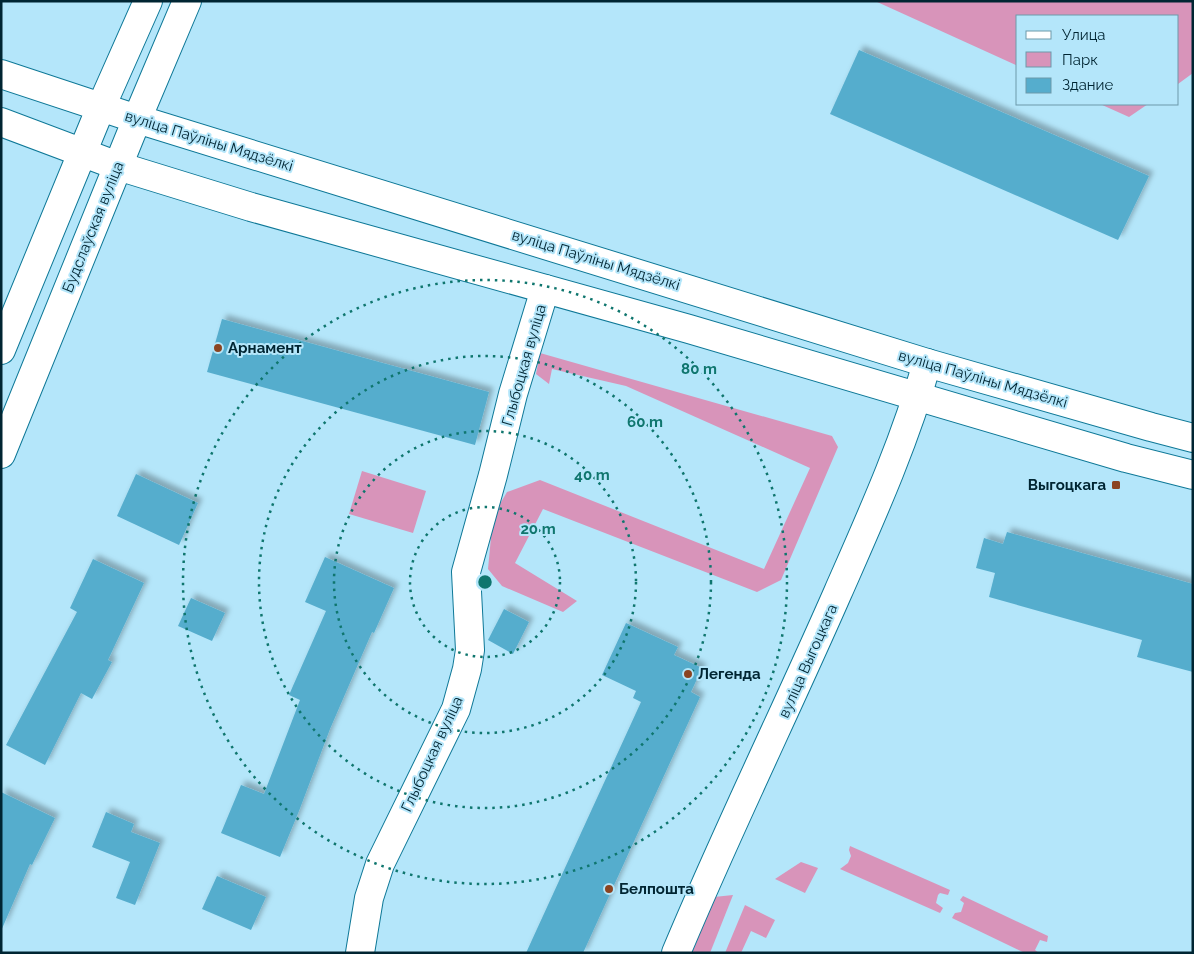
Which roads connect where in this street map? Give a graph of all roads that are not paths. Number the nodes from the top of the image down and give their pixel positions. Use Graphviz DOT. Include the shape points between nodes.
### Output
graph roads {
  1 [pos="148,1"];
  2 [pos="187,1"];
  3 [pos="1,74"];
  4 [pos="101,107"];
  5 [pos="137,119"];
  6 [pos="1,122"];
  7 [pos="82,153"];
  8 [pos="118,166"];
  9 [pos="545,290"];
  10 [pos="1,350"];
  11 [pos="927,363"];
  12 [pos="918,396"];
  13 [pos="1193,438"];
  14 [pos="1,454"];
  15 [pos="1193,475"];
  16 [pos="360,953"];
  17 [pos="676,953"];
  1 -- 4 [label="street"];
  2 -- 5 [label="street, Будслаўская вуліца"];
  3 -- 4 [label="street, вуліца Паўліны Мядзёлкі"];
  4 -- 5 [label="street, вуліца Паўліны Мядзёлкі"];
  4 -- 7 [label="street"];
  5 -- 8 [label="street, Будслаўская вуліца"];
  5 -- 11 [label="street, вуліца Паўліны Мядзёлкі"];
  6 -- 7 [label="street"];
  7 -- 8 [label="street"];
  7 -- 10 [label="street"];
  8 -- 9 [label="street"];
  8 -- 14 [label="street, Будслаўская вуліца"];
  9 -- 12 [label="street"];
  9 -- 16 [label="street, Глыбоцкая вуліца" via="466,572 470,650 456,709 380,864 368,898"];
  11 -- 12 [label="street, вуліца Выгоцкага"];
  11 -- 13 [label="street, вуліца Паўліны Мядзёлкі"];
  12 -- 15 [label="street"];
  12 -- 17 [label="street, вуліца Выгоцкага" via="854,557"];
}
